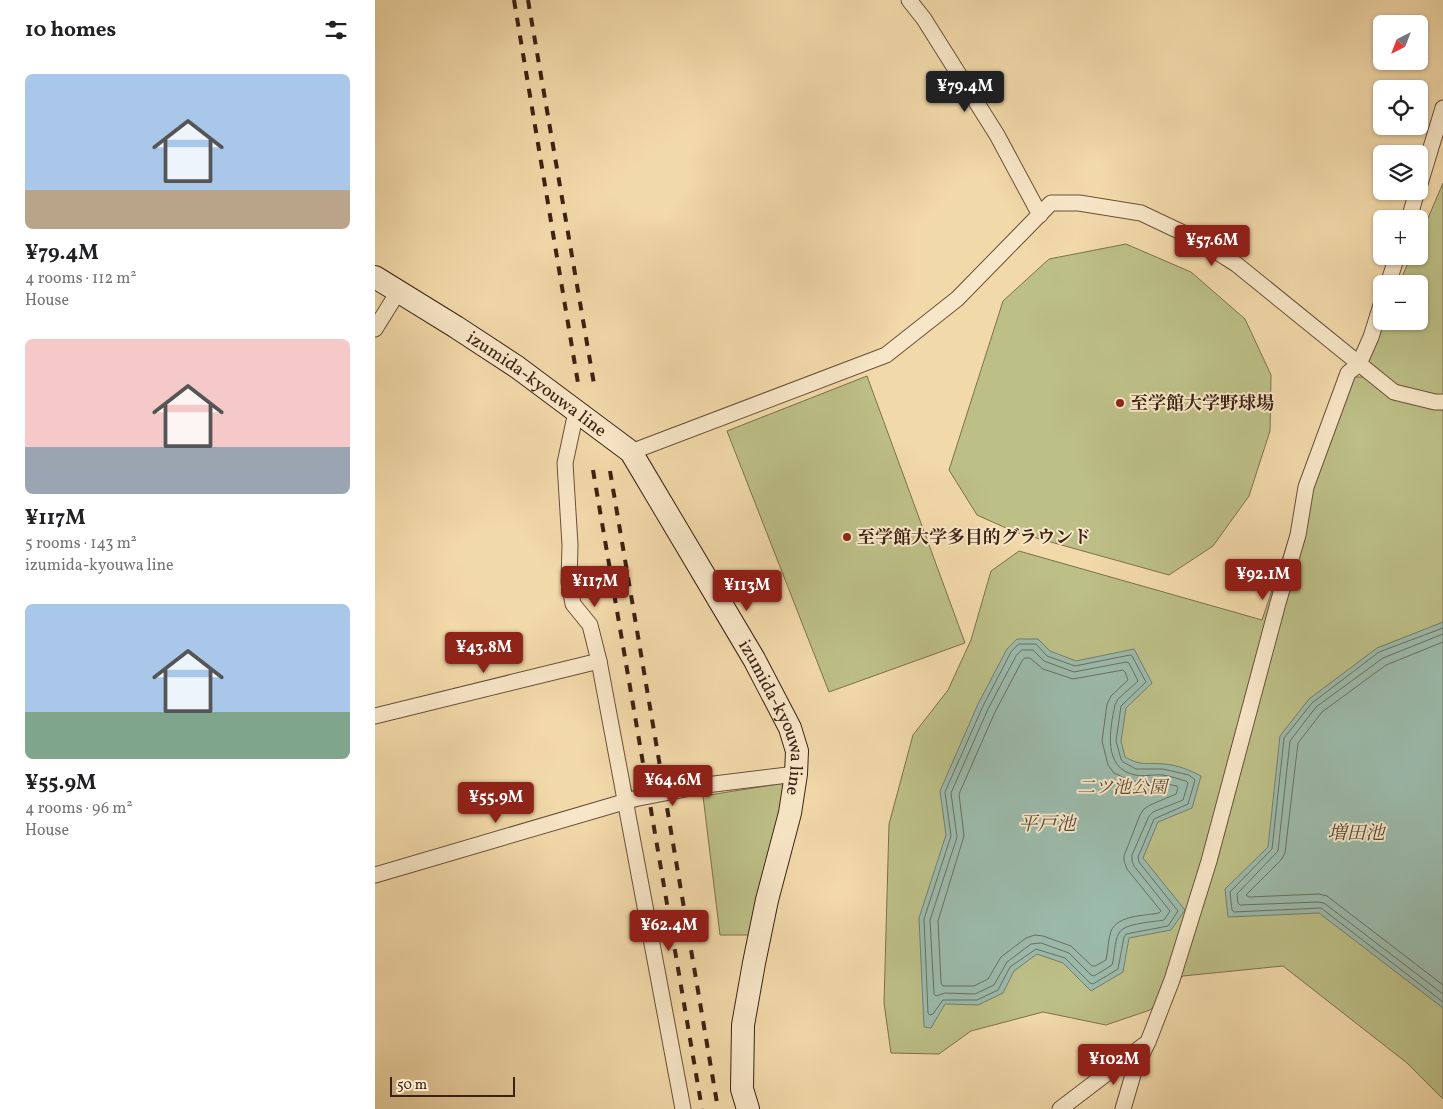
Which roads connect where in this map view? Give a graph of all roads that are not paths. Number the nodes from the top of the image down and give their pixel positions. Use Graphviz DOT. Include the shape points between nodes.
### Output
graph roads {
  1 [pos="909,0"];
  2 [pos="1443,108"];
  3 [pos="1428,157"];
  4 [pos="1040,214"];
  5 [pos="375,277"];
  6 [pos="398,292"];
  7 [pos="375,329"];
  8 [pos="1373,330"];
  9 [pos="1359,364"];
  10 [pos="1443,402"];
  11 [pos="576,412"];
  12 [pos="631,452"];
  13 [pos="599,661"];
  14 [pos="375,716"];
  15 [pos="796,774"];
  16 [pos="630,800"];
  17 [pos="375,875"];
  18 [pos="1148,1042"];
  19 [pos="683,1109"];
  20 [pos="748,1109"];
  21 [pos="1060,1109"];
  22 [pos="1123,1109"];
  1 -- 4 [label="street" via="997,135"];
  2 -- 3 [label="street"];
  4 -- 9 [label="street" via="1051,202 1141,213 1198,240 1235,264"];
  4 -- 12 [label="street" via="957,300 886,355"];
  5 -- 6 [label="main road, izumida-kyouwa line"];
  6 -- 7 [label="street"];
  6 -- 11 [label="main road, izumida-kyouwa line" via="517,367"];
  8 -- 9 [label="street"];
  9 -- 10 [label="street" via="1394,392"];
  9 -- 18 [label="street" via="1348,373 1306,487 1298,535 1209,861 1173,980"];
  11 -- 12 [label="main road, izumida-kyouwa line"];
  11 -- 13 [label="street" via="565,463 569,582 573,604 590,625"];
  12 -- 15 [label="main road, izumida-kyouwa line" via="790,728 797,751"];
  13 -- 14 [label="street"];
  13 -- 16 [label="street"];
  15 -- 16 [label="street, bridge"];
  15 -- 20 [label="main road, izumida-kyouwa line" via="790,813 753,963 743,1025 742,1089"];
  16 -- 17 [label="street"];
  16 -- 19 [label="street"];
  18 -- 21 [label="street"];
  18 -- 22 [label="street" via="1135,1068"];
}
